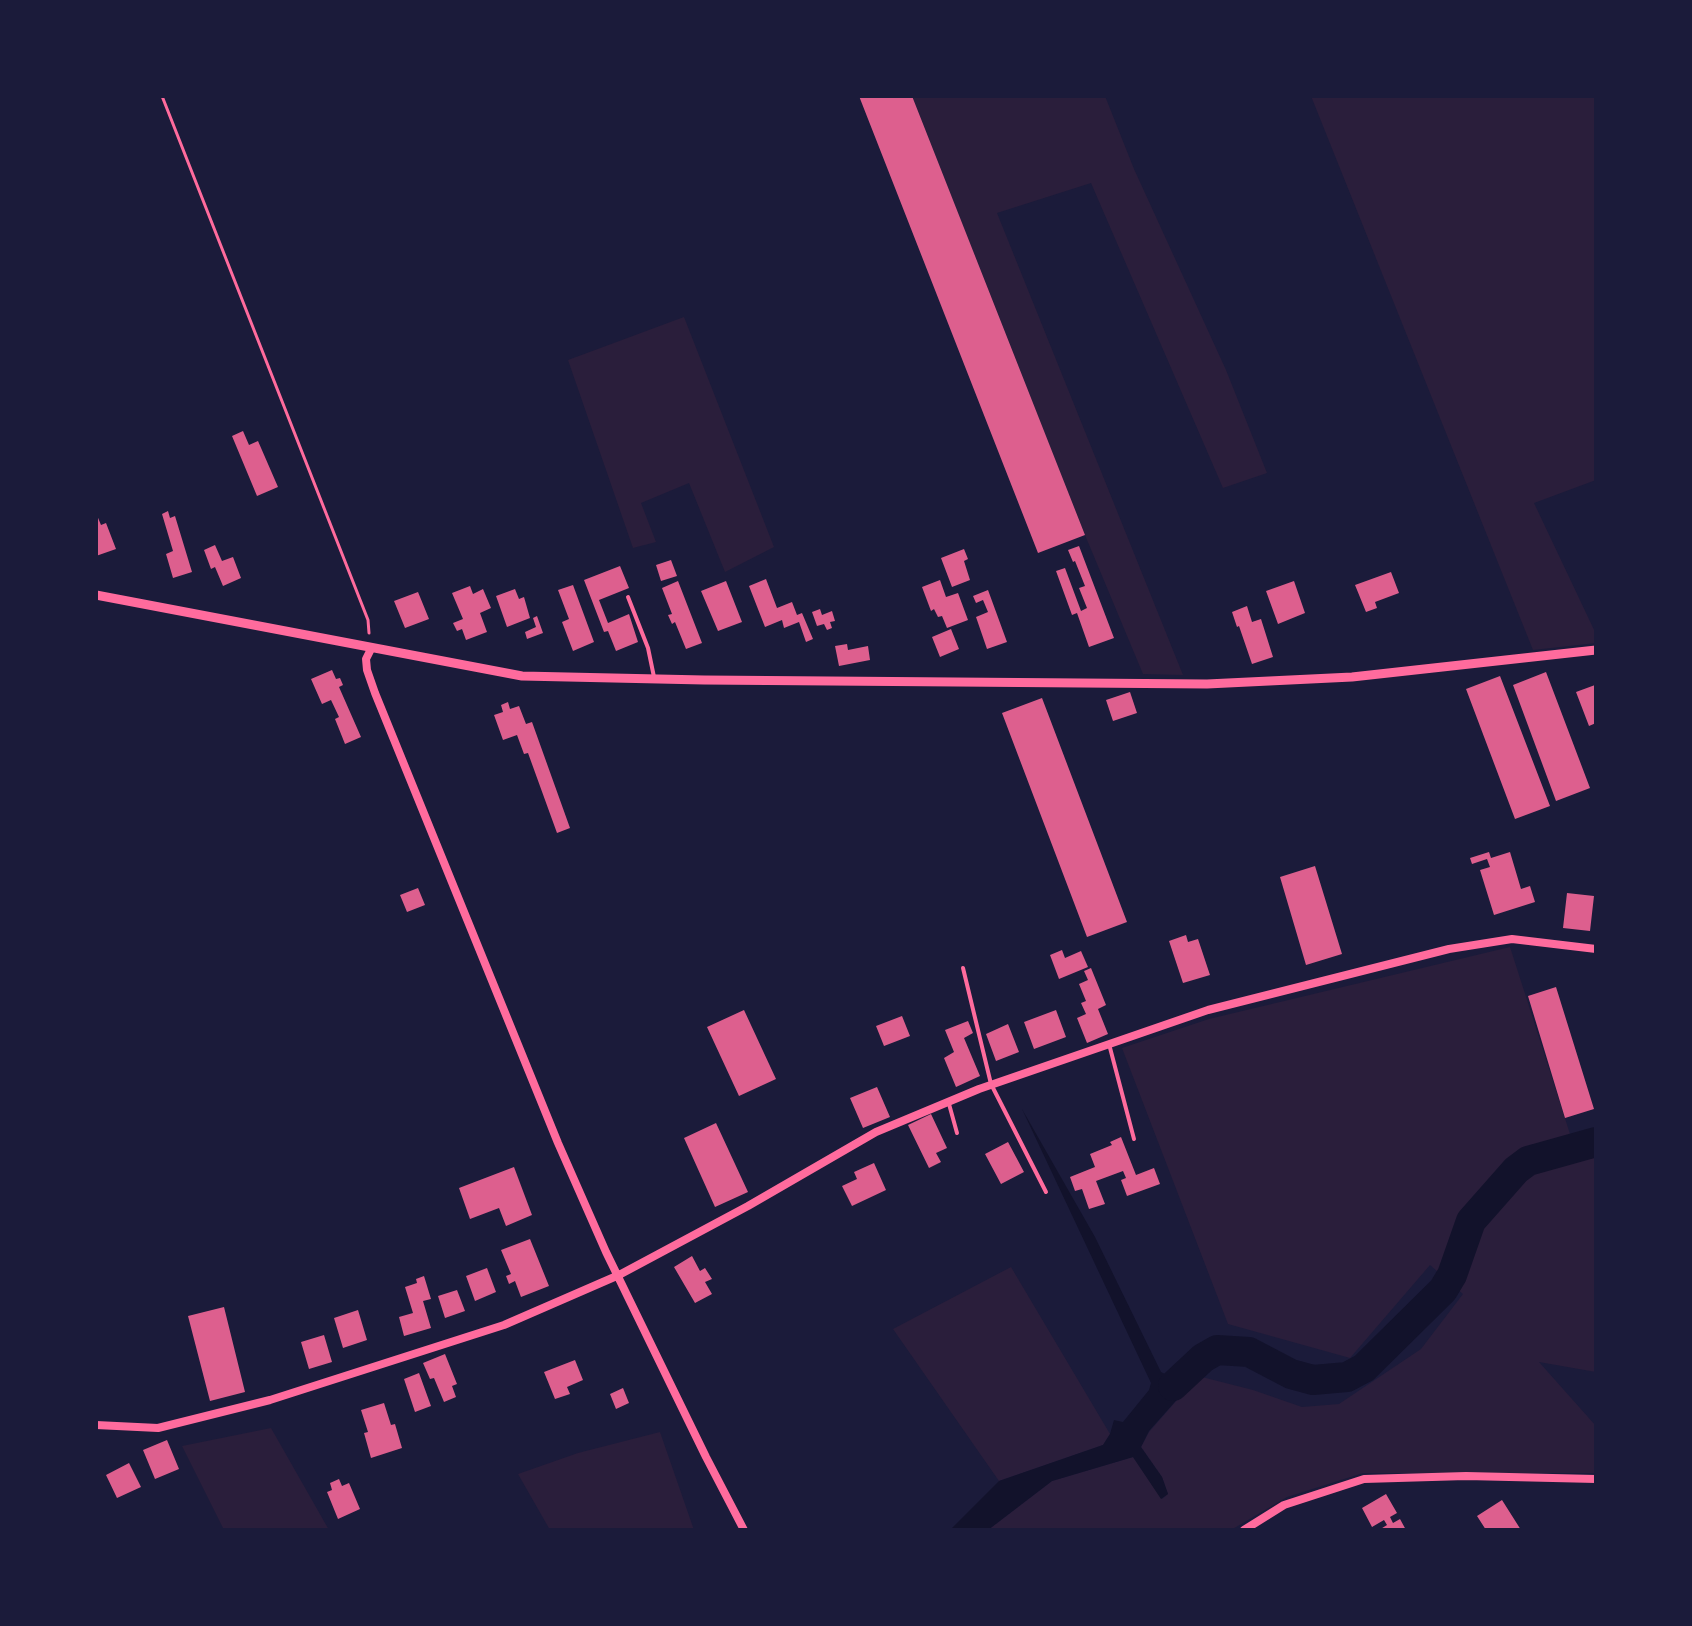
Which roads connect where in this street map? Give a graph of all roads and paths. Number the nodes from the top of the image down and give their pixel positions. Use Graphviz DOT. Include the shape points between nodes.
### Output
graph roads {
  1 [pos="162,96"];
  2 [pos="96,595"];
  3 [pos="628,597"];
  4 [pos="371,649"];
  5 [pos="1596,650"];
  6 [pos="654,679"];
  7 [pos="1596,949"];
  8 [pos="963,968"];
  9 [pos="1109,1044"];
  10 [pos="991,1084"];
  11 [pos="948,1102"];
  12 [pos="957,1133"];
  13 [pos="1134,1139"];
  14 [pos="1046,1192"];
  15 [pos="619,1275"];
  16 [pos="96,1425"];
  17 [pos="1596,1479"];
  18 [pos="744,1530"];
  19 [pos="1244,1530"];
  1 -- 4 [label="path" via="368,620"];
  2 -- 4 [label="street"];
  3 -- 6 [label="lane"];
  4 -- 6 [label="street" via="522,676"];
  4 -- 15 [label="street" via="367,670 375,693 558,1143"];
  5 -- 6 [label="street" via="1352,677 1207,684"];
  7 -- 9 [label="street" via="1512,939 1449,949 1208,1010"];
  8 -- 10 [label="lane"];
  9 -- 10 [label="street"];
  9 -- 13 [label="lane"];
  10 -- 11 [label="street"];
  10 -- 14 [label="lane"];
  11 -- 12 [label="lane"];
  11 -- 15 [label="street" via="876,1132"];
  15 -- 16 [label="street" via="504,1325 270,1400 158,1428"];
  15 -- 18 [label="street"];
  17 -- 19 [label="street" via="1364,1479 1284,1505"];
}
